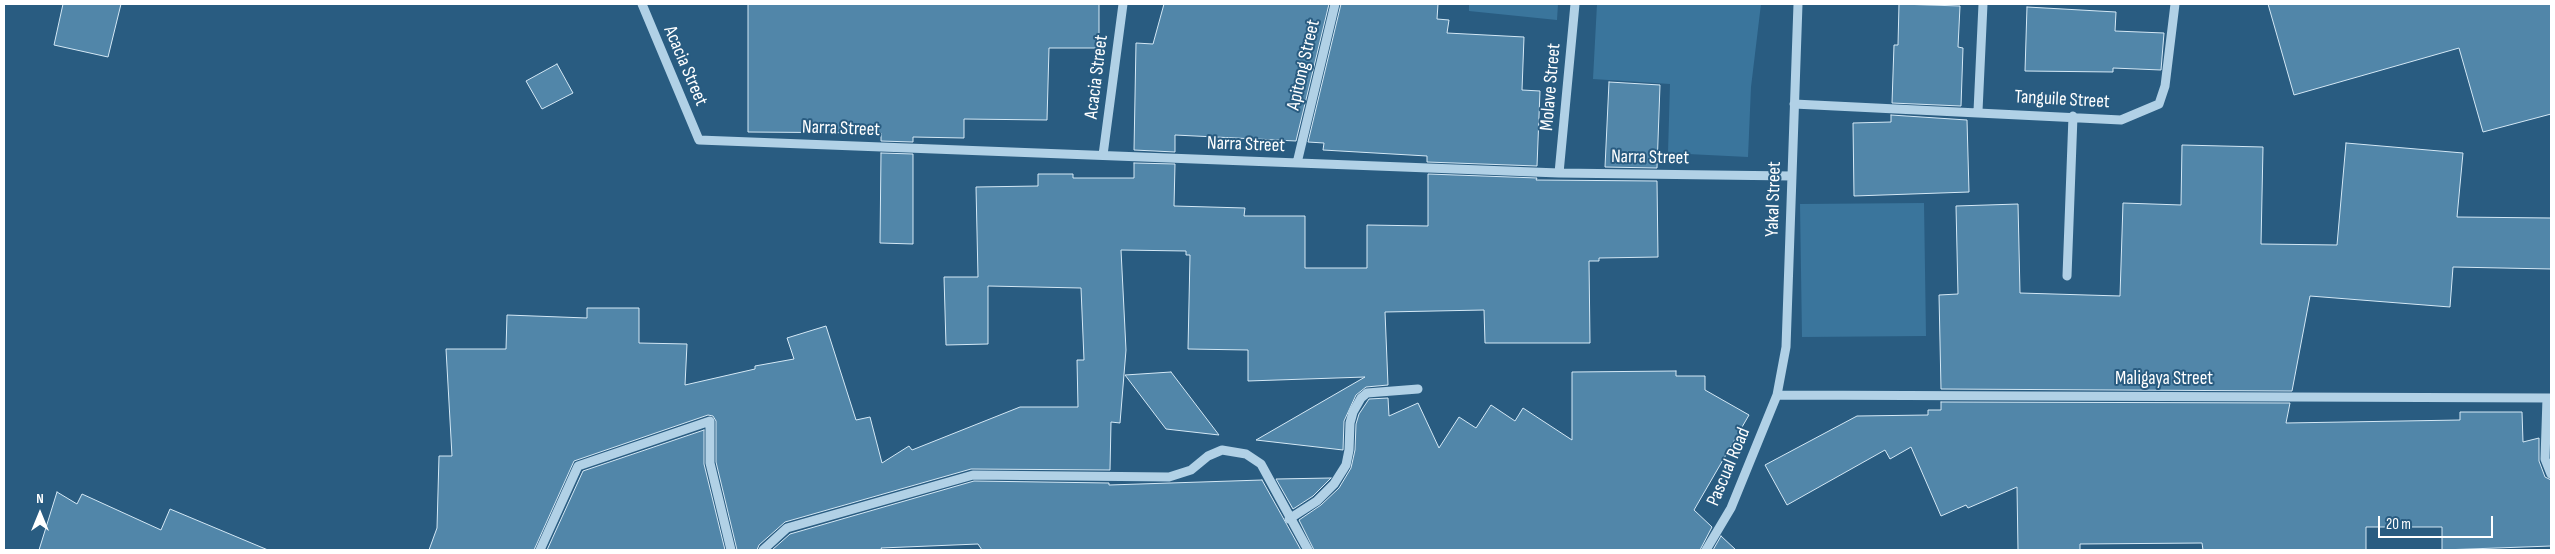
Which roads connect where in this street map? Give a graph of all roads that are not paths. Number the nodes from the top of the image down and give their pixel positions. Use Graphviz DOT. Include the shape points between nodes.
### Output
graph roads {
  1 [pos="642,4"];
  2 [pos="1123,4"];
  3 [pos="1335,4"];
  4 [pos="1574,4"];
  5 [pos="1798,4"];
  6 [pos="1983,4"];
  7 [pos="2175,4"];
  8 [pos="1794,104"];
  9 [pos="1978,111"];
  10 [pos="2073,116"];
  11 [pos="699,140"];
  12 [pos="1103,155"];
  13 [pos="1297,163"];
  14 [pos="1559,173"];
  15 [pos="1792,176"];
  16 [pos="2067,276"];
  17 [pos="1418,389"];
  18 [pos="1777,395"];
  19 [pos="2549,398"];
  20 [pos="2551,474"];
  21 [pos="1289,519"];
  22 [pos="540,550"];
  23 [pos="731,550"];
  24 [pos="764,550"];
  25 [pos="1308,550"];
  26 [pos="1706,550"];
  1 -- 11 [label="street, Acacia Street"];
  2 -- 12 [label="street, Acacia Street"];
  3 -- 13 [label="street, Apitong Street"];
  4 -- 14 [label="street, Molave Street"];
  5 -- 8 [label="street, Yakal Street"];
  6 -- 9 [label="street"];
  7 -- 10 [label="street, Tanguile Street" via="2165,86 2159,104 2121,120"];
  8 -- 9 [label="street, Tanguile Street"];
  8 -- 15 [label="street, Yakal Street"];
  9 -- 10 [label="street, Tanguile Street"];
  10 -- 16 [label="street"];
  11 -- 12 [label="street, Narra Street"];
  12 -- 13 [label="street, Narra Street"];
  13 -- 14 [label="street, Narra Street"];
  14 -- 15 [label="street, Narra Street"];
  15 -- 18 [label="street, Yakal Street" via="1786,346"];
  17 -- 21 [label="street" via="1367,393 1361,398 1352,412 1346,465 1334,484 1317,501"];
  18 -- 19 [label="street, Maligaya Street"];
  18 -- 26 [label="street, Pascual Road" via="1731,508"];
  19 -- 20 [label="street" via="2545,459"];
  21 -- 24 [label="street" via="1261,464 1246,454 1222,450 1208,456 1191,470 1169,476 973,475 787,528"];
  21 -- 25 [label="street"];
  22 -- 23 [label="street" via="578,466 710,421 710,463"];
}
